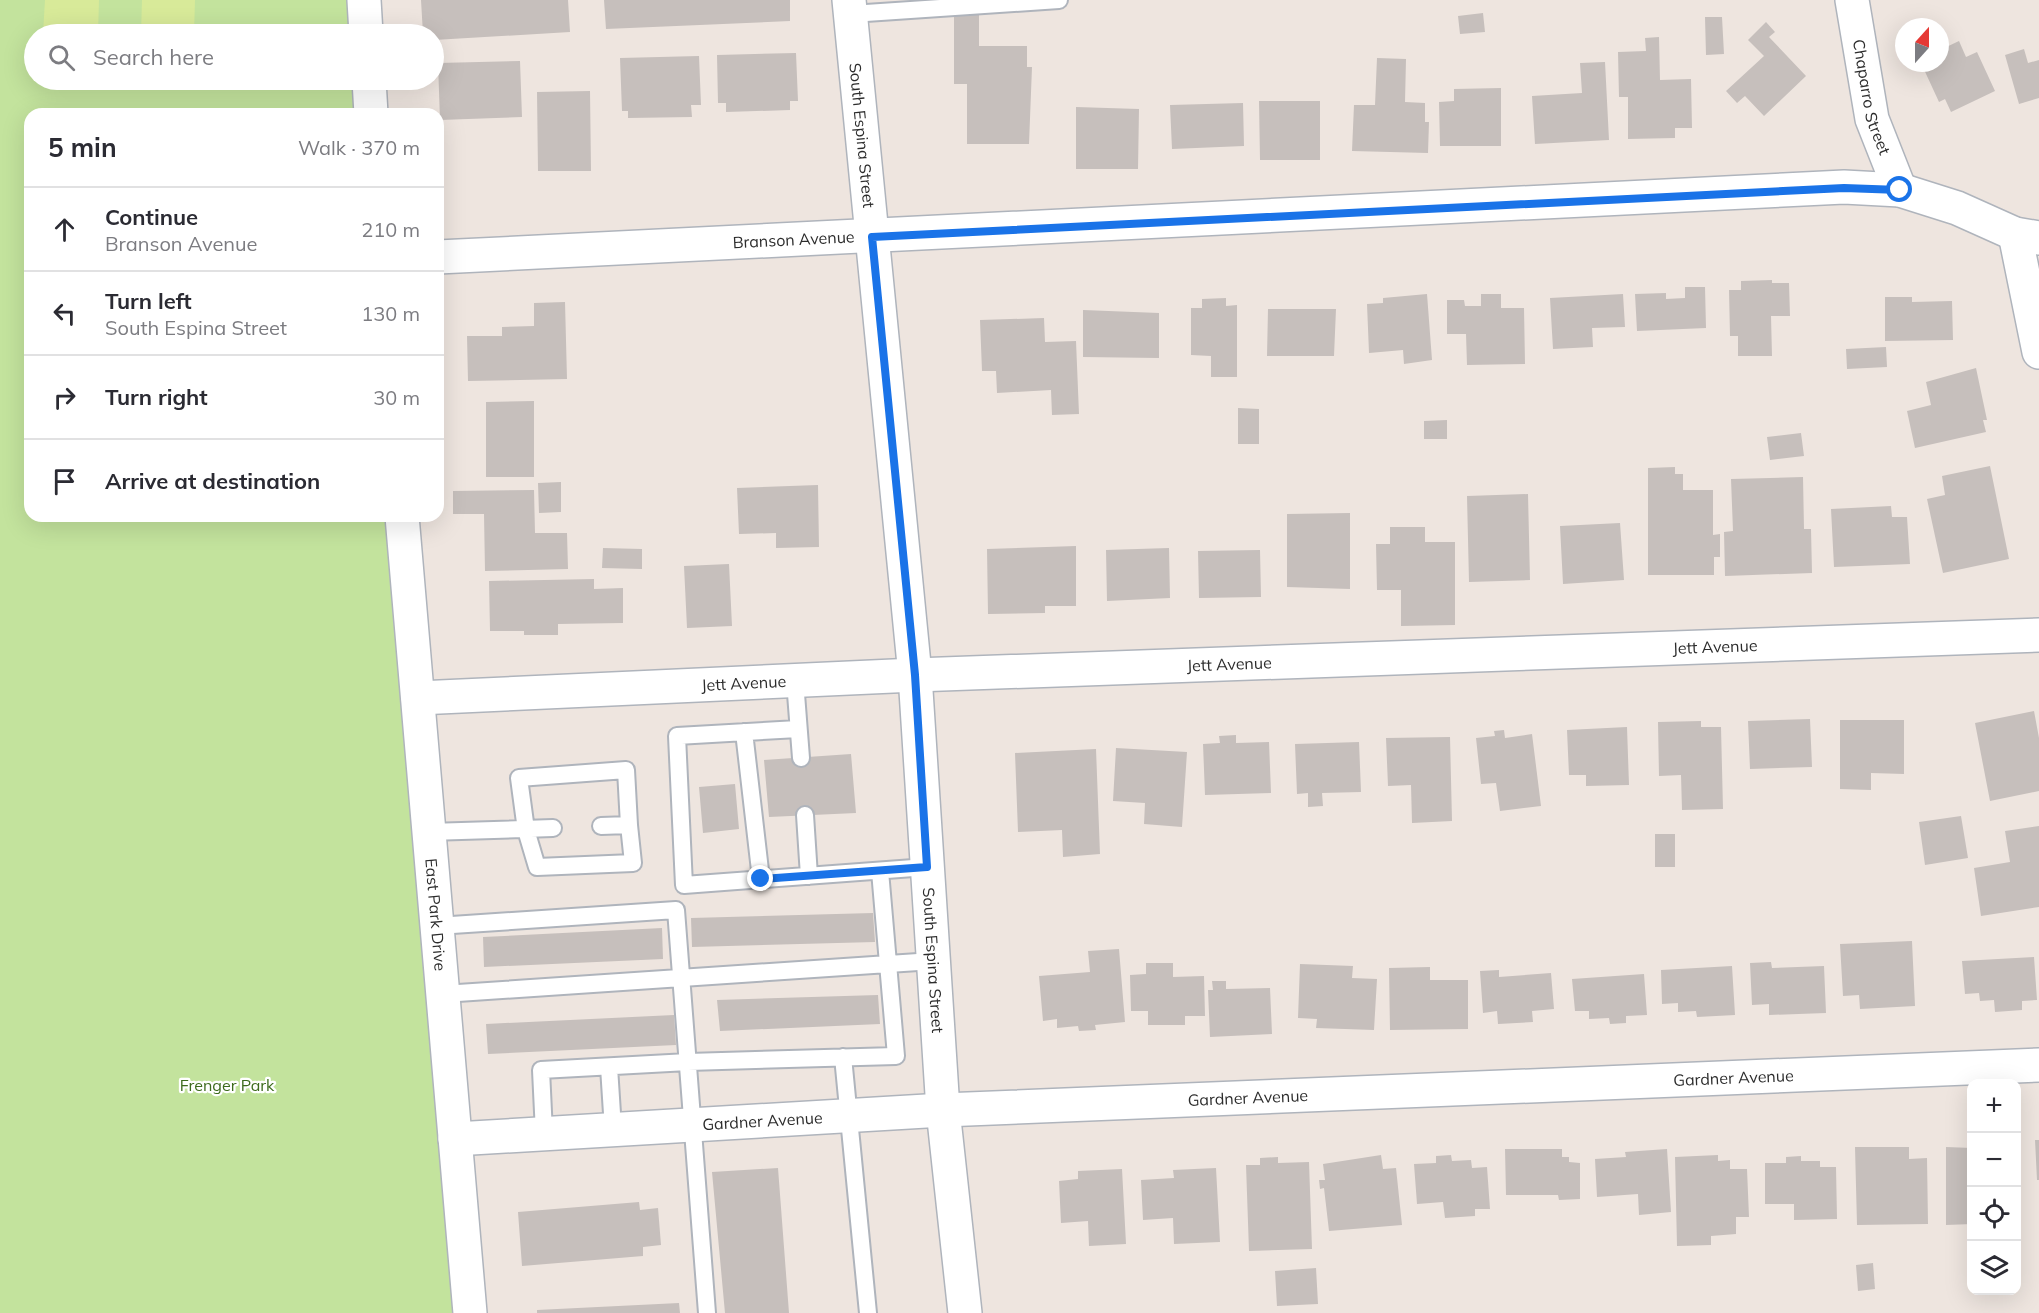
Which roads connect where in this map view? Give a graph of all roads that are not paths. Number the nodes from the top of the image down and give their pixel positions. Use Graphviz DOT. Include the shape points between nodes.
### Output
graph roads {
  1 [pos="364,0"];
  2 [pos="1059,0"];
  3 [pos="1852,0"];
  4 [pos="850,7"];
  5 [pos="365,24"];
  6 [pos="370,90"];
  7 [pos="371,108"];
  8 [pos="1900,190"];
  9 [pos="2027,236"];
  10 [pos="872,237"];
  11 [pos="444,256"];
  12 [pos="2039,352"];
  13 [pos="402,522"];
  14 [pos="2039,635"];
  15 [pos="915,675"];
  16 [pos="795,681"];
  17 [pos="417,698"];
  18 [pos="798,729"];
  19 [pos="744,732"];
  20 [pos="801,758"];
  21 [pos="805,815"];
  22 [pos="629,825"];
  23 [pos="601,826"];
  24 [pos="553,828"];
  25 [pos="526,830"];
  26 [pos="429,832"];
  27 [pos="927,867"];
  28 [pos="880,871"];
  29 [pos="809,876"];
  30 [pos="761,879"];
  31 [pos="684,885"];
  32 [pos="676,910"];
  33 [pos="437,926"];
  34 [pos="933,961"];
  35 [pos="888,965"];
  36 [pos="681,976"];
  37 [pos="443,994"];
  38 [pos="843,1057"];
  39 [pos="687,1062"];
  40 [pos="2039,1065"];
  41 [pos="609,1067"];
  42 [pos="943,1110"];
  43 [pos="849,1115"];
  44 [pos="692,1124"];
  45 [pos="613,1129"];
  46 [pos="544,1133"];
  47 [pos="455,1139"];
  48 [pos="470,1313"];
  49 [pos="706,1313"];
  50 [pos="868,1313"];
  51 [pos="965,1313"];
  1 -- 5 [label="street"];
  2 -- 4 [label="lane"];
  3 -- 8 [label="street, Chaparro Street" via="1872,119"];
  4 -- 10 [label="street, South Espina Street"];
  6 -- 7 [label="street"];
  8 -- 9 [label="street, Branson Avenue"];
  8 -- 10 [label="street, Branson Avenue" via="1844,188"];
  9 -- 12 [label="street"];
  10 -- 11 [label="street, Branson Avenue"];
  10 -- 15 [label="street, South Espina Street"];
  13 -- 17 [label="street, East Park Drive"];
  14 -- 15 [label="street, Jett Avenue"];
  15 -- 16 [label="street, Jett Avenue"];
  15 -- 27 [label="street, South Espina Street"];
  16 -- 17 [label="street, Jett Avenue"];
  16 -- 18 [label="lane"];
  17 -- 26 [label="street, East Park Drive"];
  18 -- 19 [label="lane"];
  18 -- 20 [label="lane"];
  19 -- 30 [label="lane"];
  19 -- 31 [label="lane" via="677,736"];
  21 -- 29 [label="lane"];
  22 -- 23 [label="lane"];
  22 -- 25 [label="lane" via="633,863 537,867"];
  22 -- 25 [label="lane" via="626,770 519,778"];
  24 -- 25 [label="lane"];
  25 -- 26 [label="lane"];
  26 -- 33 [label="street, East Park Drive"];
  27 -- 28 [label="lane"];
  27 -- 34 [label="street, South Espina Street"];
  28 -- 29 [label="lane"];
  28 -- 35 [label="lane"];
  29 -- 30 [label="lane"];
  30 -- 31 [label="lane"];
  31 -- 32 [label="lane"];
  32 -- 33 [label="lane"];
  32 -- 36 [label="lane"];
  33 -- 37 [label="street, East Park Drive"];
  34 -- 35 [label="lane"];
  34 -- 42 [label="street, South Espina Street"];
  35 -- 36 [label="lane"];
  35 -- 38 [label="lane" via="896,1056"];
  36 -- 37 [label="lane"];
  36 -- 39 [label="lane"];
  37 -- 47 [label="street, East Park Drive"];
  38 -- 39 [label="lane"];
  38 -- 43 [label="lane"];
  39 -- 41 [label="lane"];
  39 -- 44 [label="lane"];
  40 -- 42 [label="street, Gardner Avenue"];
  41 -- 45 [label="lane"];
  41 -- 46 [label="lane" via="540,1071"];
  42 -- 43 [label="street, Gardner Avenue"];
  42 -- 51 [label="street, South Espina Street"];
  43 -- 44 [label="street, Gardner Avenue"];
  43 -- 50 [label="lane"];
  44 -- 45 [label="street, Gardner Avenue"];
  44 -- 49 [label="lane"];
  45 -- 46 [label="street, Gardner Avenue"];
  46 -- 47 [label="street, Gardner Avenue"];
  47 -- 48 [label="street, East Park Drive"];
}
